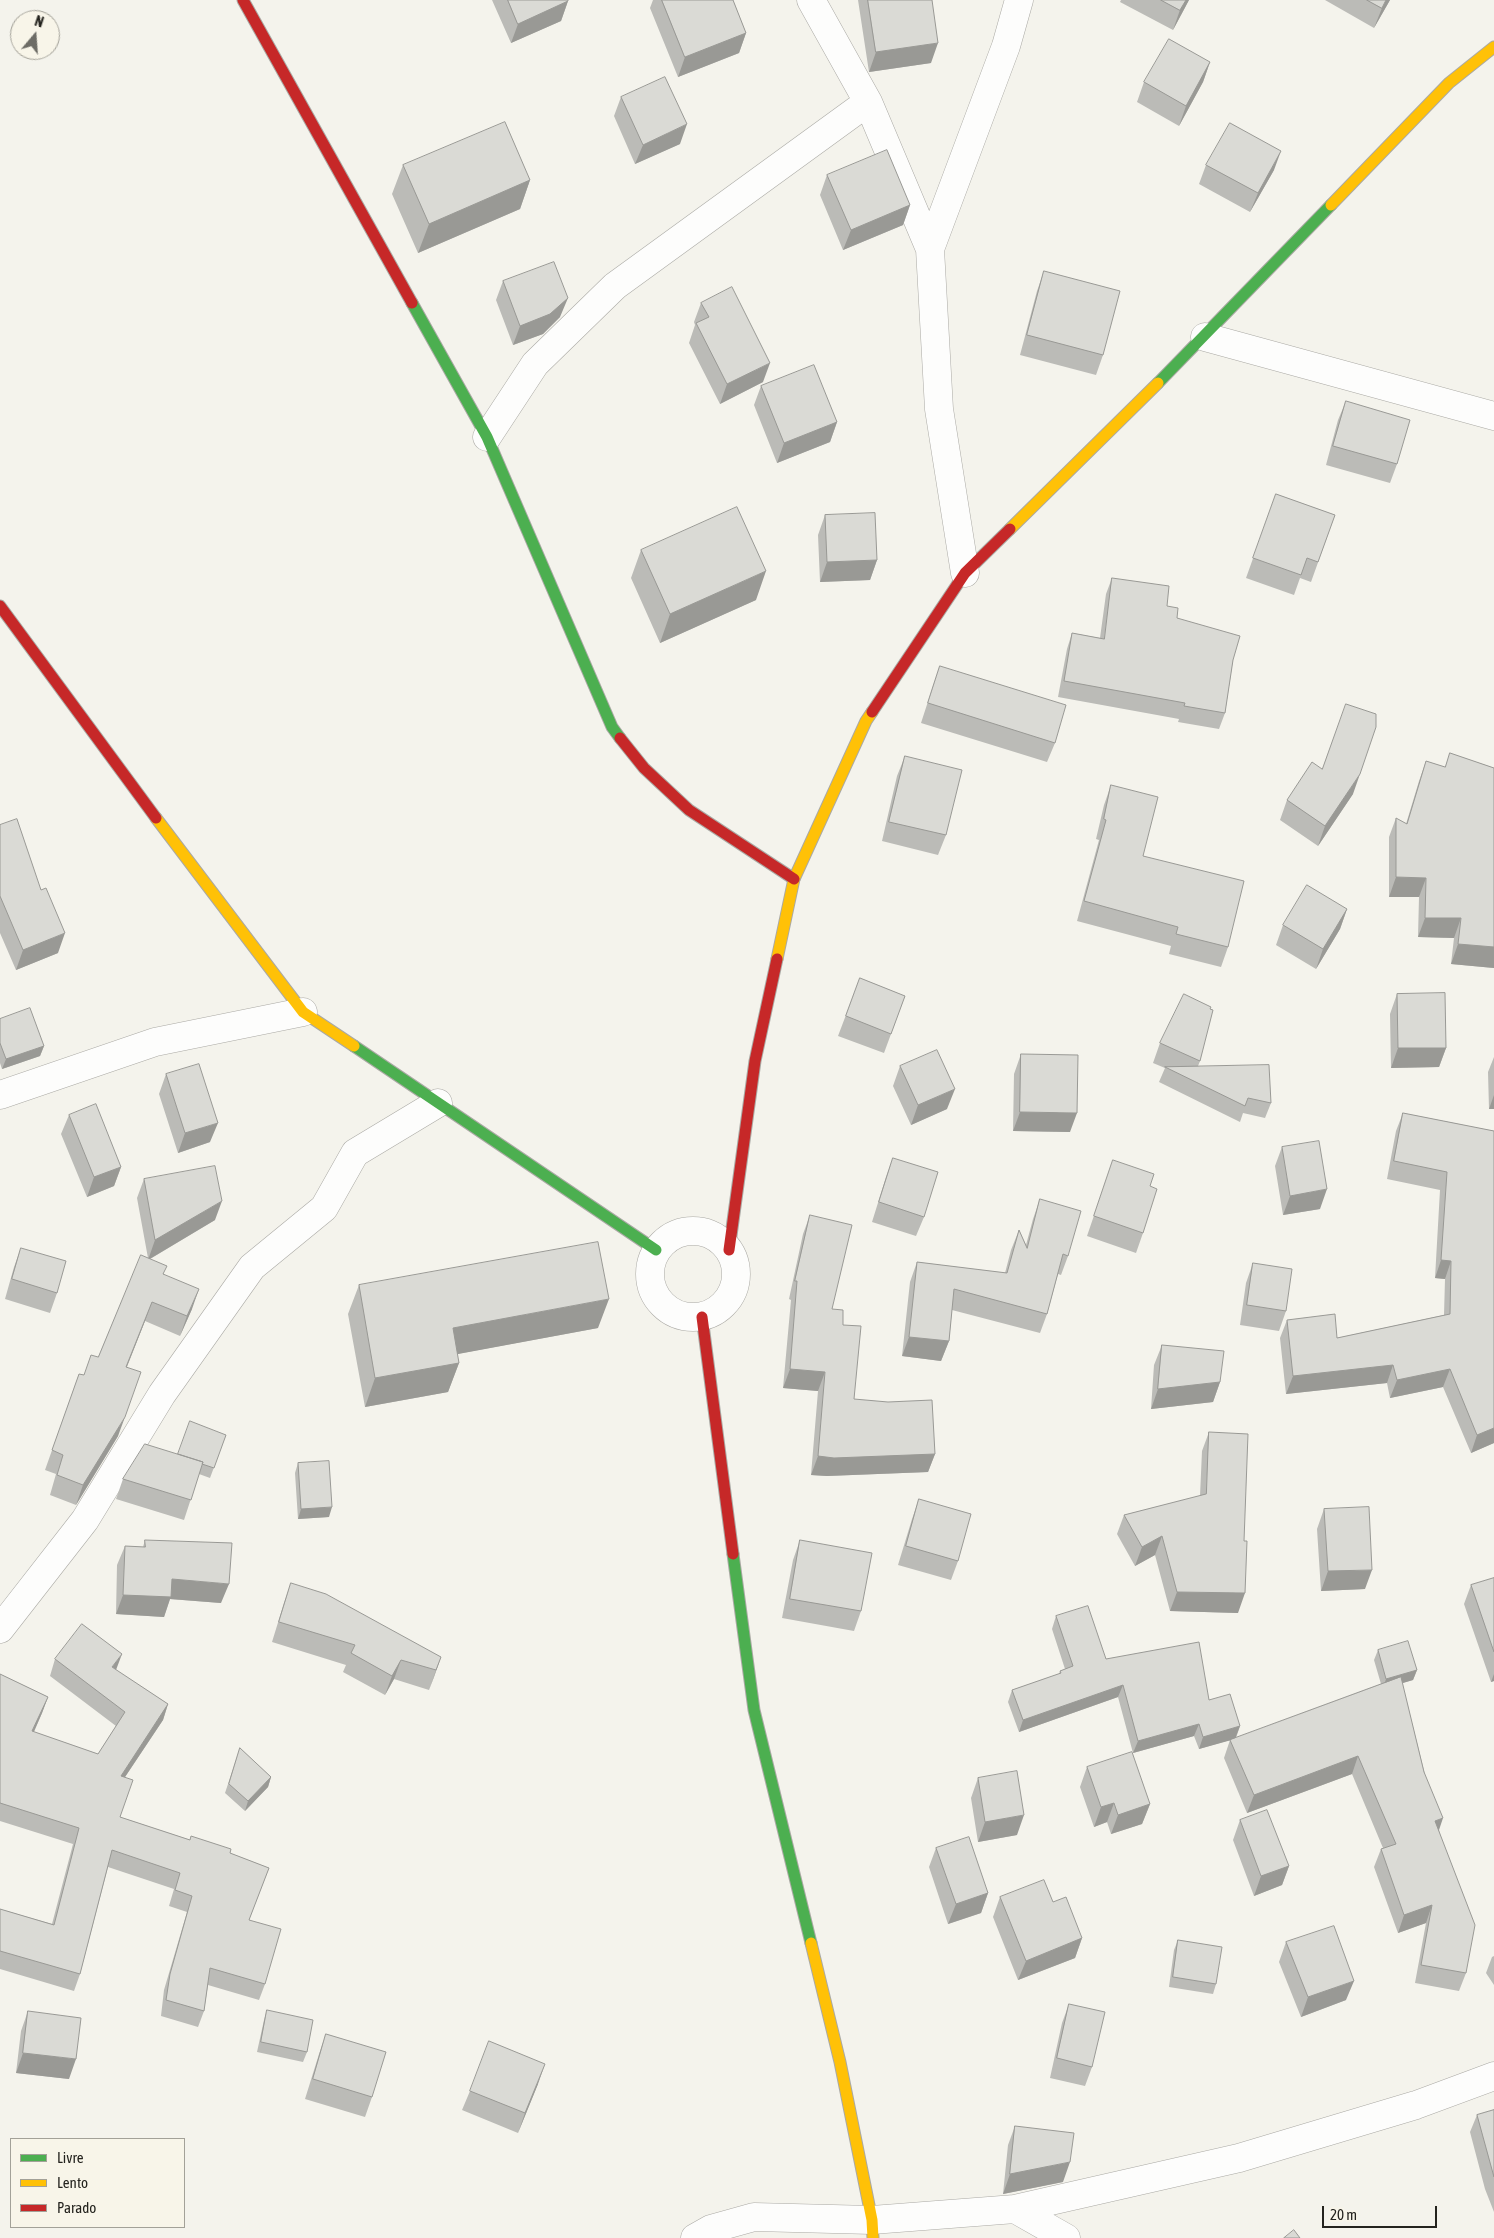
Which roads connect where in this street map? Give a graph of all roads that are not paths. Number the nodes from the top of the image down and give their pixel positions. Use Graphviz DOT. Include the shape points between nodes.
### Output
graph roads {
  1 [pos="243,0"];
  2 [pos="811,0"];
  3 [pos="1019,0"];
  4 [pos="1494,47"];
  5 [pos="868,102"];
  6 [pos="930,248"];
  7 [pos="1205,337"];
  8 [pos="1494,416"];
  9 [pos="487,437"];
  10 [pos="965,573"];
  11 [pos="0,606"];
  12 [pos="794,879"];
  13 [pos="303,1012"];
  14 [pos="0,1095"];
  15 [pos="438,1103"];
  16 [pos="656,1250"];
  17 [pos="729,1250"];
  18 [pos="702,1317"];
  19 [pos="0,1629"];
  20 [pos="1494,2076"];
  21 [pos="1015,2209"];
  22 [pos="873,2229"];
  23 [pos="695,2238"];
  24 [pos="1066,2238"];
  1 -- 9 [label="street"];
  2 -- 5 [label="street"];
  3 -- 6 [label="street" via="1006,46"];
  4 -- 7 [label="street" via="1449,83"];
  5 -- 6 [label="street"];
  5 -- 9 [label="street" via="616,286 535,364"];
  6 -- 10 [label="street" via="939,409"];
  7 -- 8 [label="street"];
  7 -- 10 [label="street"];
  9 -- 12 [label="street" via="612,727 644,768 689,810"];
  10 -- 12 [label="street" via="866,721"];
  11 -- 13 [label="street"];
  12 -- 17 [label="street" via="755,1061"];
  13 -- 14 [label="street" via="155,1042"];
  13 -- 15 [label="street"];
  15 -- 16 [label="street"];
  15 -- 19 [label="street" via="355,1153 324,1208 252,1267 162,1394 85,1520"];
  16 -- 17 [label="street" via="668,1238 684,1232 701,1231 717,1238"];
  16 -- 18 [label="street" via="650,1266 650,1283 657,1299 669,1311 685,1317"];
  17 -- 18 [label="street" via="736,1266 736,1282 730,1298 718,1310"];
  18 -- 22 [label="street" via="754,1710 840,2062"];
  20 -- 21 [label="street" via="1416,2105 1239,2158"];
  21 -- 22 [label="street"];
  21 -- 24 [label="street"];
  22 -- 23 [label="street" via="754,2217"];
}
